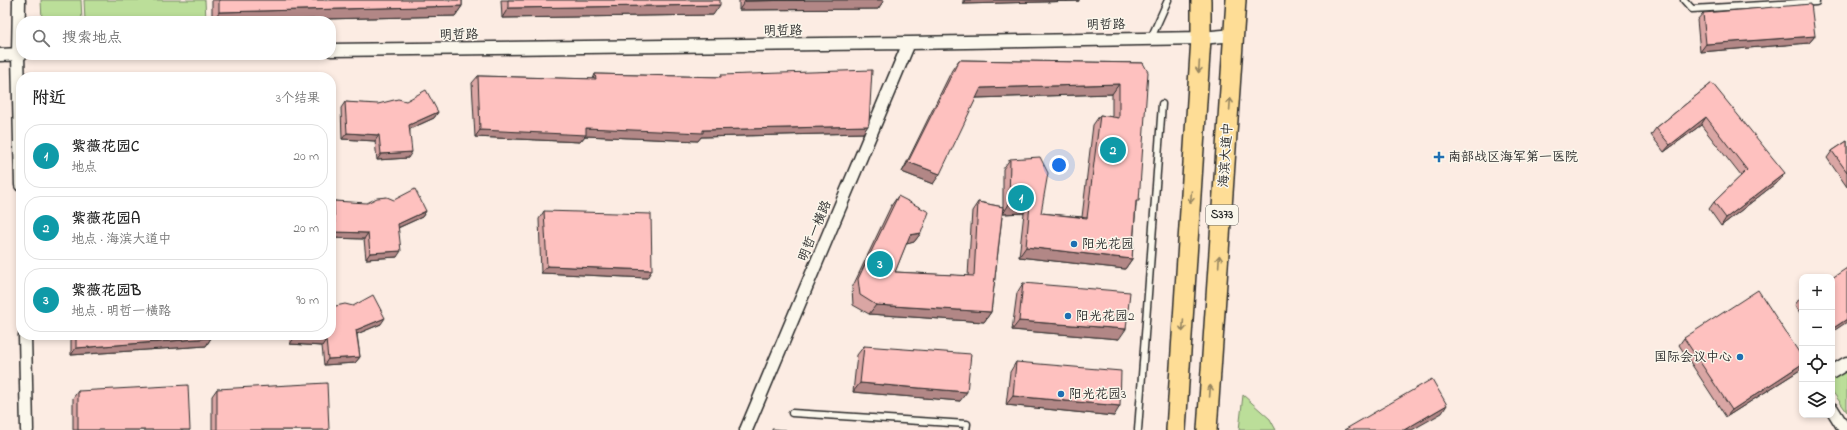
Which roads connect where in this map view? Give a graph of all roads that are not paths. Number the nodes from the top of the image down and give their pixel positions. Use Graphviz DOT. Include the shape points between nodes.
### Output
graph roads {
  1 [pos="20,0"];
  2 [pos="1168,0"];
  3 [pos="1201,0"];
  4 [pos="1236,0"];
  5 [pos="1684,0"];
  6 [pos="1816,0"];
  7 [pos="20,16"];
  8 [pos="1234,35"];
  9 [pos="1151,38"];
  10 [pos="1201,38"];
  11 [pos="909,43"];
  12 [pos="336,50"];
  13 [pos="16,54"];
  14 [pos="0,55"];
  15 [pos="19,60"];
  16 [pos="19,72"];
  17 [pos="1162,104"];
  18 [pos="25,340"];
  19 [pos="1847,363"];
  20 [pos="1835,370"];
  21 [pos="792,413"];
  22 [pos="1835,414"];
  23 [pos="27,430"];
  24 [pos="746,430"];
  25 [pos="966,430"];
  26 [pos="1138,430"];
  27 [pos="1176,430"];
  28 [pos="1208,430"];
  29 [pos="1845,430"];
  1 -- 7 [label="street"];
  2 -- 9 [label="lane"];
  3 -- 10 [label="main road, S373"];
  4 -- 8 [label="main road, 海滨大道中 / S373"];
  5 -- 6 [label="lane" via="1692,9"];
  8 -- 10 [label="street, 明哲路"];
  28 -- 8 [label="main road, 海滨大道中 / S373, one-way"];
  9 -- 10 [label="street, 明哲路"];
  9 -- 11 [label="street, 明哲路"];
  10 -- 27 [label="main road, S373, one-way"];
  11 -- 12 [label="street, 明哲路"];
  11 -- 24 [label="street, 明哲一横路"];
  13 -- 14 [label="street"];
  15 -- 16 [label="street"];
  17 -- 26 [label="lane"];
  18 -- 23 [label="street"];
  19 -- 20 [label="street"];
  21 -- 25 [label="lane" via="967,424"];
  22 -- 29 [label="street"];
}
